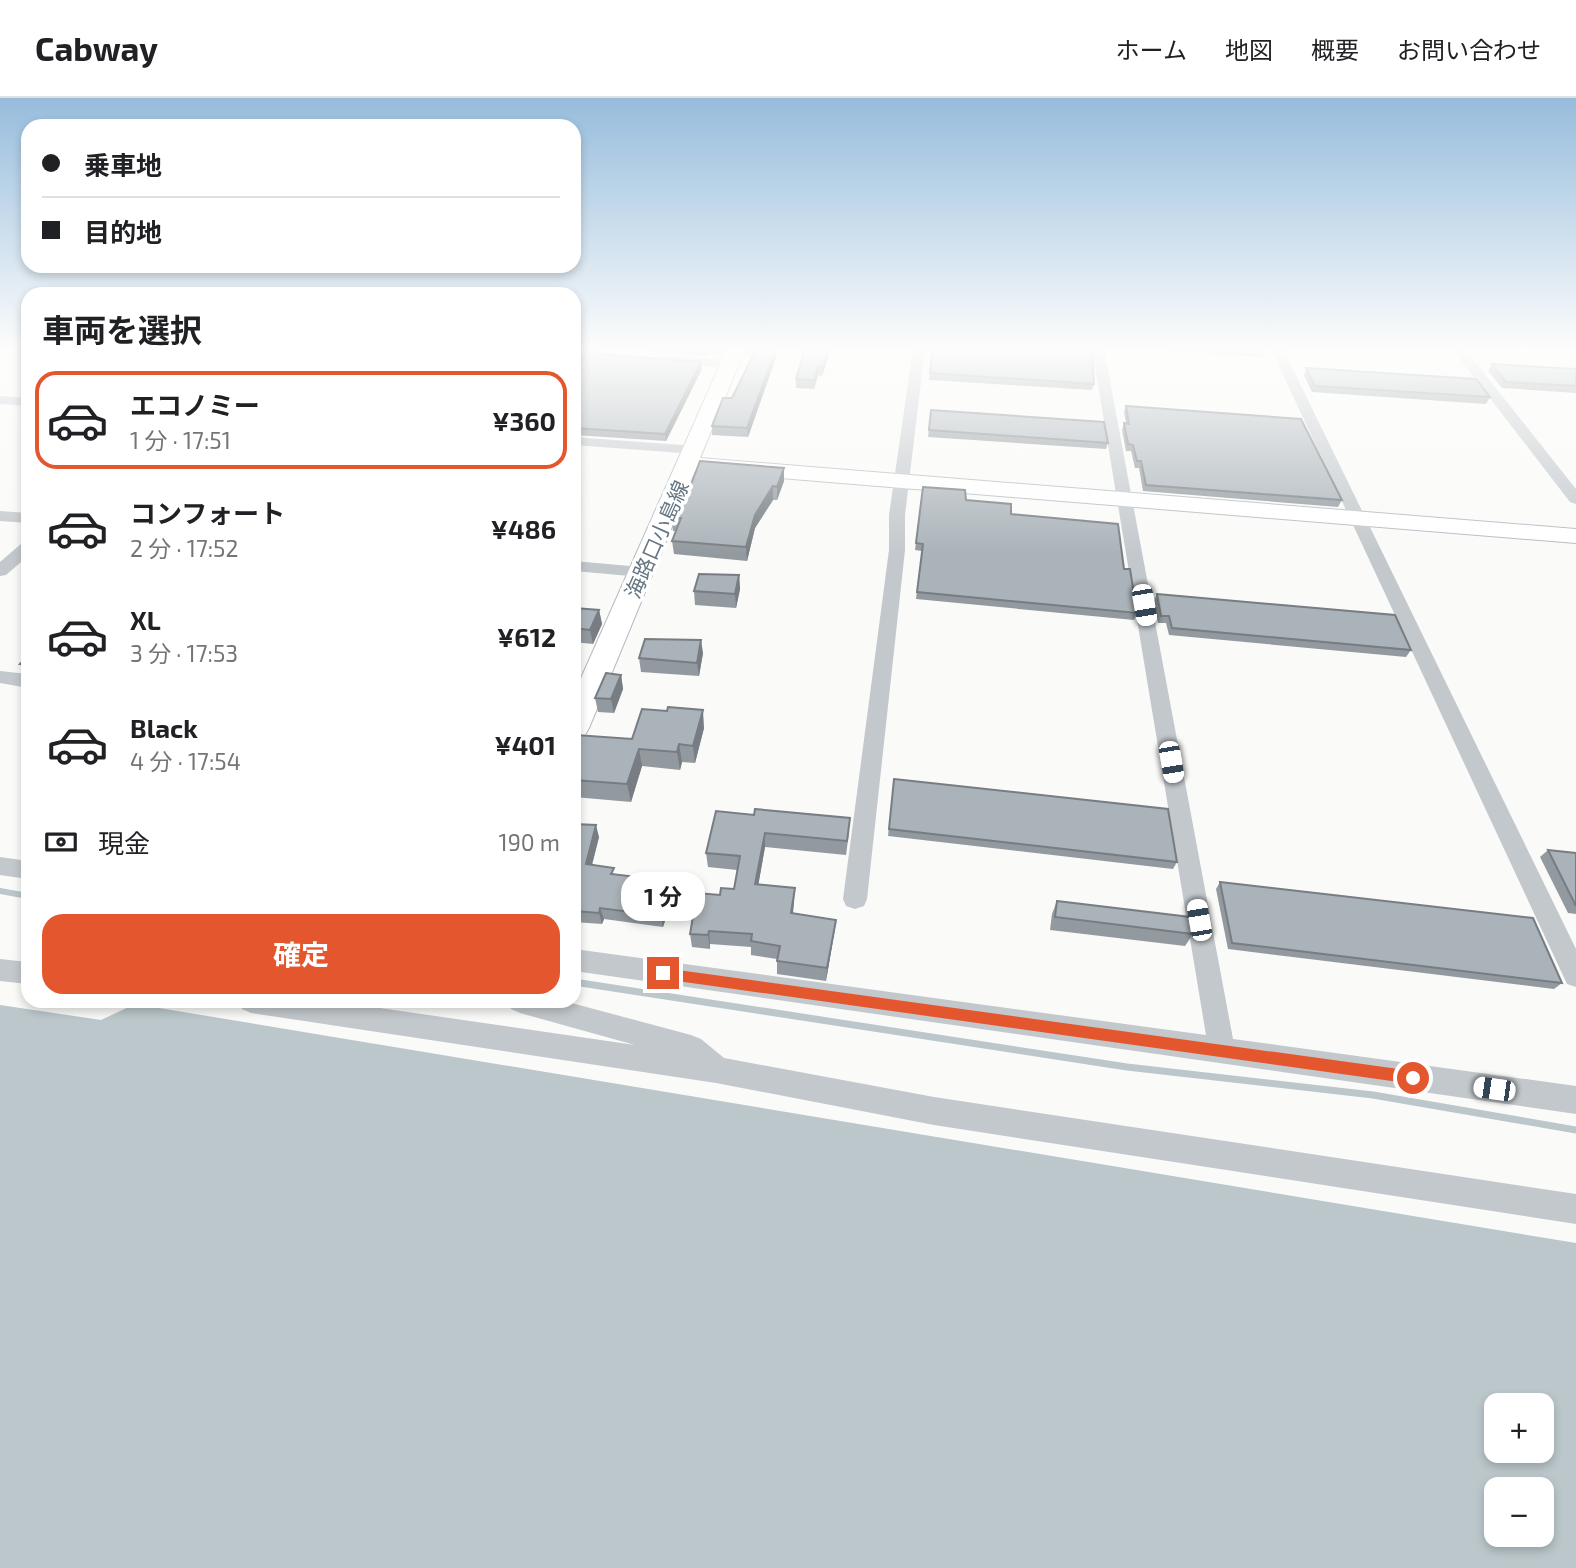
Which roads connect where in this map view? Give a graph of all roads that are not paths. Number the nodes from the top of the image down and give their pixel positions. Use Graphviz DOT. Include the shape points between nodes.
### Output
graph roads {
  1 [pos="708,418"];
  2 [pos="910,418"];
  3 [pos="1110,418"];
  4 [pos="1310,418"];
  5 [pos="1512,418"];
  6 [pos="581,442"];
  7 [pos="692,457"];
  8 [pos="901,481"];
  9 [pos="1125,499"];
  10 [pos="1576,499"];
  11 [pos="0,516"];
  12 [pos="21,518"];
  13 [pos="1358,518"];
  14 [pos="1576,536"];
  15 [pos="21,553"];
  16 [pos="581,567"];
  17 [pos="0,571"];
  18 [pos="641,572"];
  19 [pos="0,677"];
  20 [pos="21,680"];
  21 [pos="581,712"];
  22 [pos="0,866"];
  23 [pos="21,869"];
  24 [pos="855,899"];
  25 [pos="581,961"];
  26 [pos="0,970"];
  27 [pos="21,972"];
  28 [pos="1576,976"];
  29 [pos="298,1008"];
  30 [pos="545,1008"];
  31 [pos="1222,1052"];
  32 [pos="717,1070"];
  33 [pos="1576,1100"];
  34 [pos="1576,1209"];
  1 -- 7 [label="street, 海路口小島線"];
  2 -- 8 [label="street"];
  3 -- 9 [label="street"];
  4 -- 13 [label="street"];
  5 -- 10 [label="street"];
  6 -- 7 [label="street"];
  7 -- 8 [label="street"];
  7 -- 18 [label="street, 海路口小島線"];
  8 -- 9 [label="street"];
  8 -- 24 [label="street" via="897,550"];
  9 -- 13 [label="street"];
  9 -- 31 [label="street"];
  11 -- 12 [label="street"];
  13 -- 14 [label="street"];
  13 -- 28 [label="street"];
  15 -- 17 [label="street"];
  16 -- 18 [label="street"];
  18 -- 21 [label="street, 海路口小島線"];
  19 -- 20 [label="street"];
  22 -- 23 [label="street"];
  25 -- 31 [label="street"];
  26 -- 27 [label="street"];
  29 -- 32 [label="street"];
  30 -- 32 [label="street" via="691,1048"];
  31 -- 33 [label="street"];
  32 -- 34 [label="street" via="934,1111"];
}
